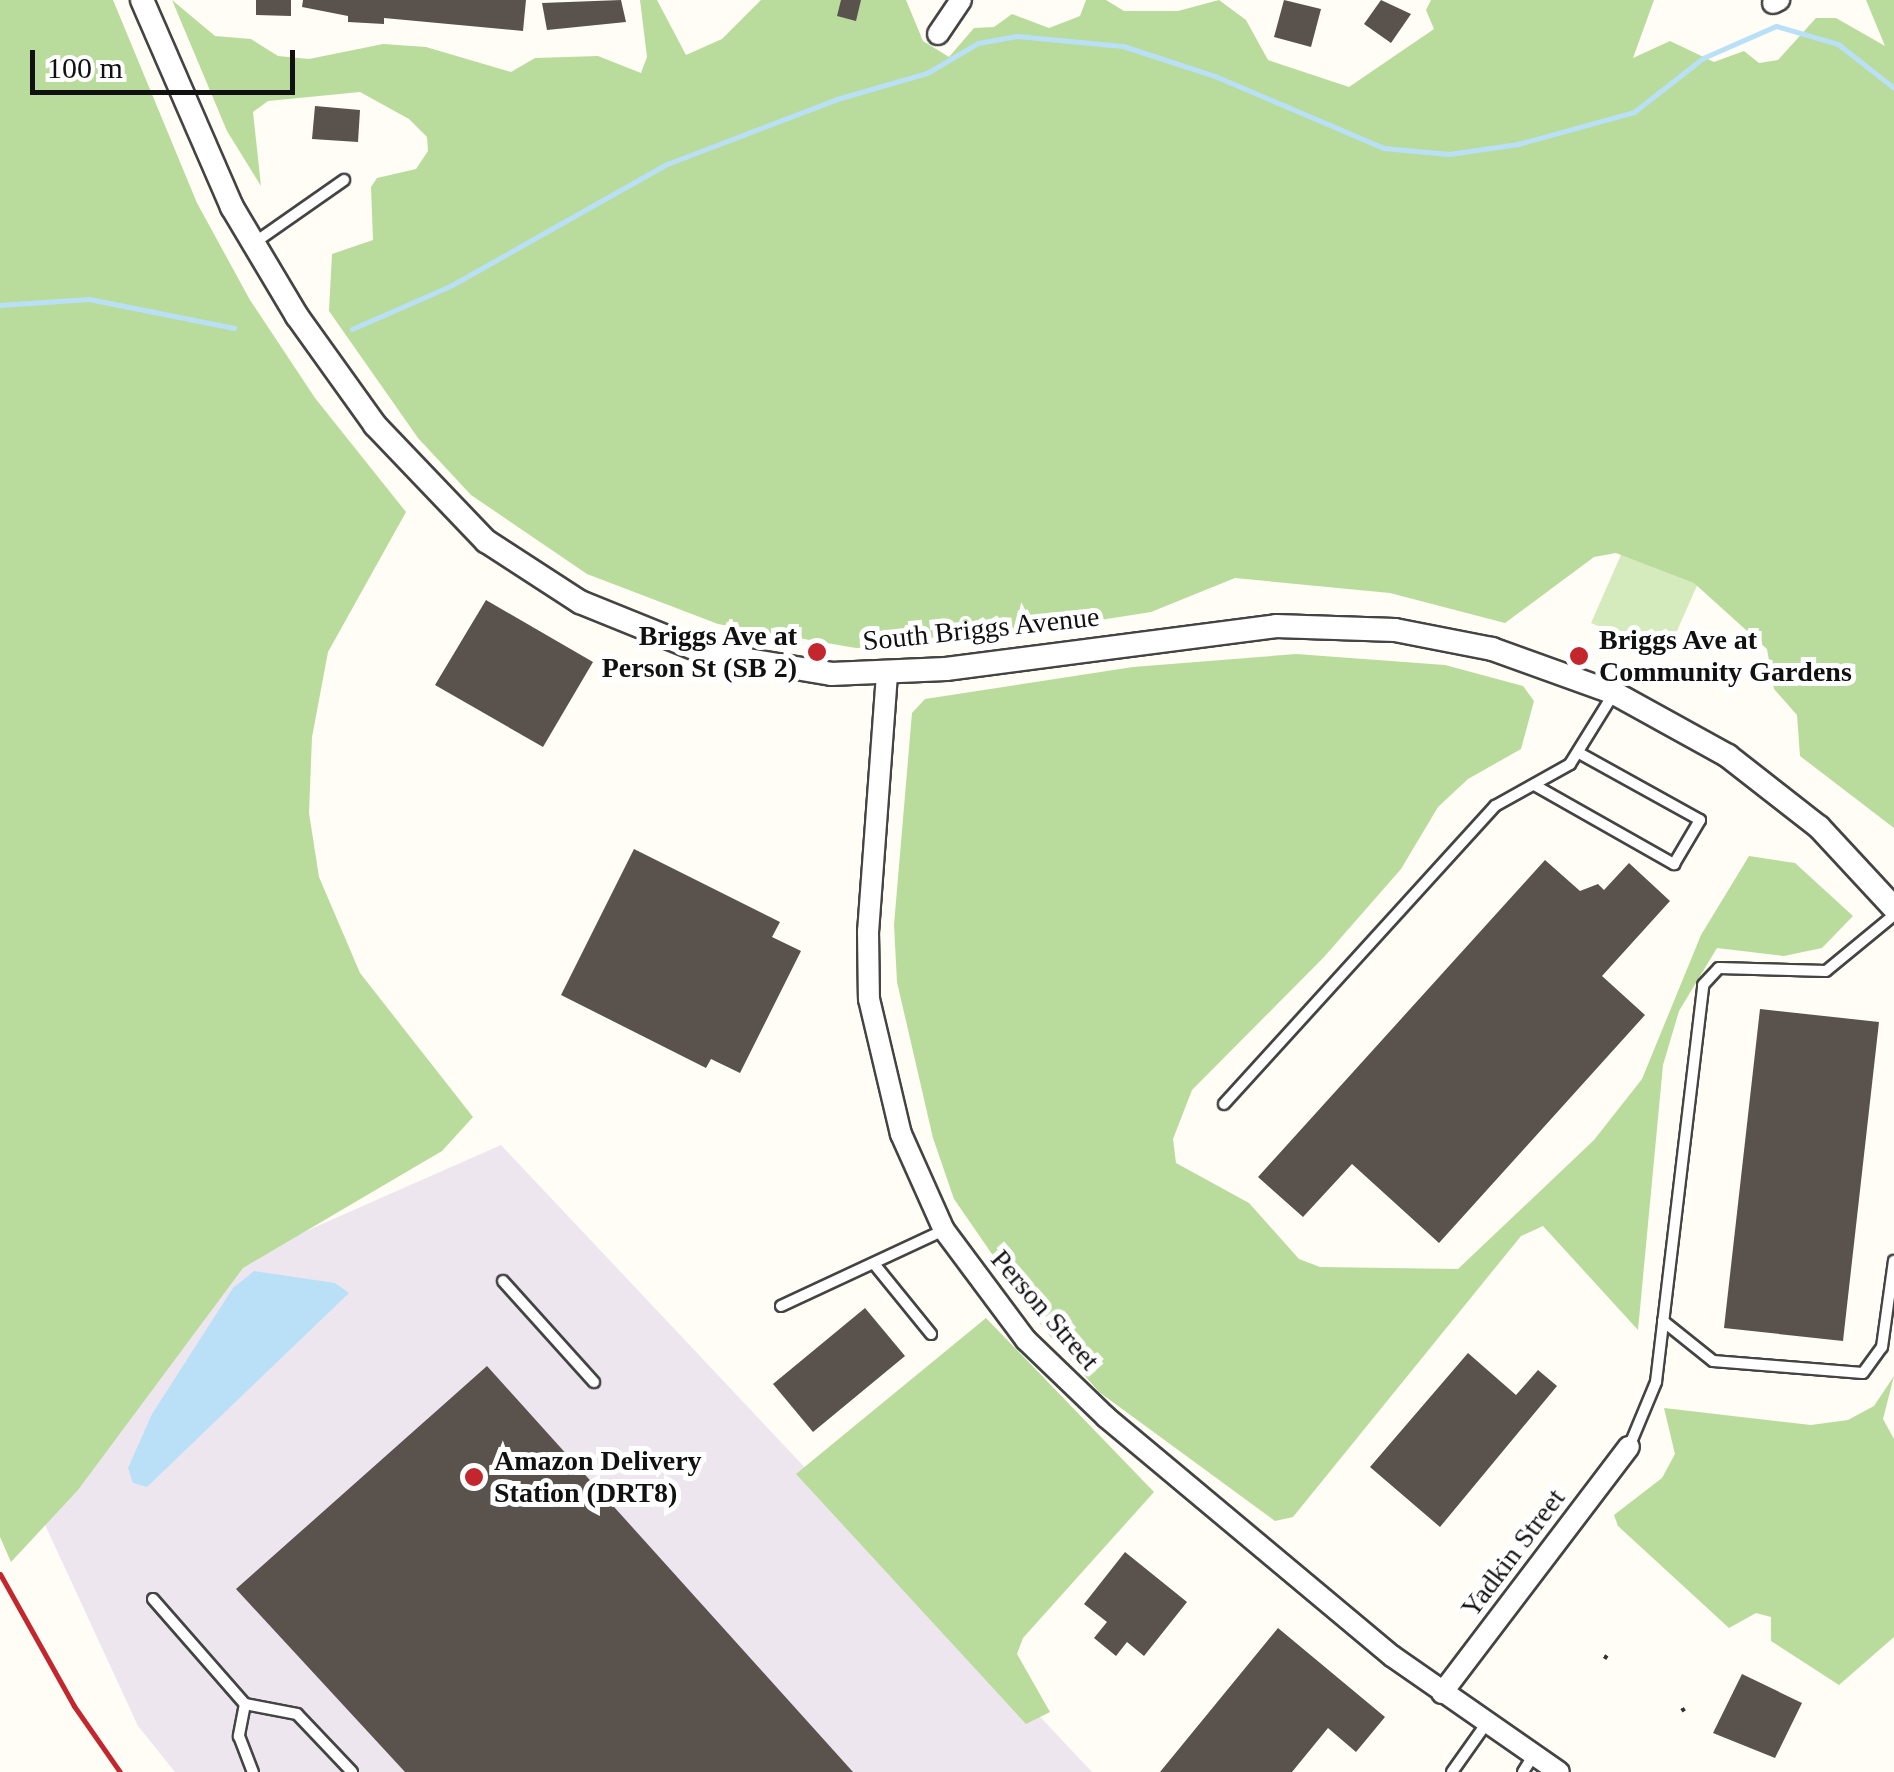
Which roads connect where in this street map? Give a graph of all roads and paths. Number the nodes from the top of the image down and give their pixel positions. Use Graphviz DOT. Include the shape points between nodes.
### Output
graph roads {
  1 [pos="142,0"];
  2 [pos="961,0"];
  3 [pos="938,34"];
  4 [pos="344,180"];
  5 [pos="253,244"];
  6 [pos="887,674"];
  7 [pos="1614,692"];
  8 [pos="1579,753"];
  9 [pos="1536,786"];
  10 [pos="1894,911"];
  11 [pos="1224,1104"];
  12 [pos="944,1230"];
  13 [pos="1894,1262"];
  14 [pos="875,1264"];
  15 [pos="503,1281"];
  16 [pos="781,1306"];
  17 [pos="1663,1320"];
  18 [pos="931,1334"];
  19 [pos="594,1382"];
  20 [pos="1629,1447"];
  21 [pos="153,1599"];
  22 [pos="1442,1694"];
  23 [pos="245,1704"];
  24 [pos="1486,1724"];
  25 [pos="1528,1764"];
  26 [pos="253,1772"];
  27 [pos="352,1772"];
  28 [pos="1452,1772"];
  29 [pos="1559,1772"];
  1 -- 5 [label="street, South Briggs Avenue" via="196,132"];
  2 -- 3 [label="street"];
  4 -- 5 [label="lane"];
  5 -- 6 [label="street, South Briggs Avenue" via="296,316 412,470 486,541 533,574 628,626 706,653 784,669"];
  6 -- 7 [label="street, South Briggs Avenue" via="1241,628 1338,626 1492,649"];
  6 -- 12 [label="street, Person Street" via="868,931 870,999 902,1134"];
  7 -- 8 [label="lane"];
  7 -- 10 [label="street, South Briggs Avenue" via="1681,726 1784,797"];
  8 -- 9 [label="lane"];
  8 -- 9 [label="lane" via="1700,820 1674,864"];
  9 -- 11 [label="lane" via="1495,806"];
  10 -- 17 [label="lane" via="1826,971 1719,968 1703,985"];
  12 -- 14 [label="lane"];
  12 -- 22 [label="street, Person Street" via="1014,1325 1064,1378"];
  13 -- 17 [label="lane" via="1882,1347 1863,1373 1713,1361"];
  14 -- 16 [label="lane"];
  14 -- 18 [label="lane"];
  15 -- 19 [label="lane"];
  17 -- 20 [label="lane" via="1656,1382"];
  20 -- 22 [label="street, Yadkin Street"];
  21 -- 23 [label="lane"];
  22 -- 24 [label="street, Person Street"];
  23 -- 26 [label="lane" via="239,1736"];
  23 -- 27 [label="lane" via="297,1714"];
  24 -- 25 [label="street, Person Street"];
  24 -- 28 [label="lane"];
  25 -- 29 [label="street, Person Street"];
}
